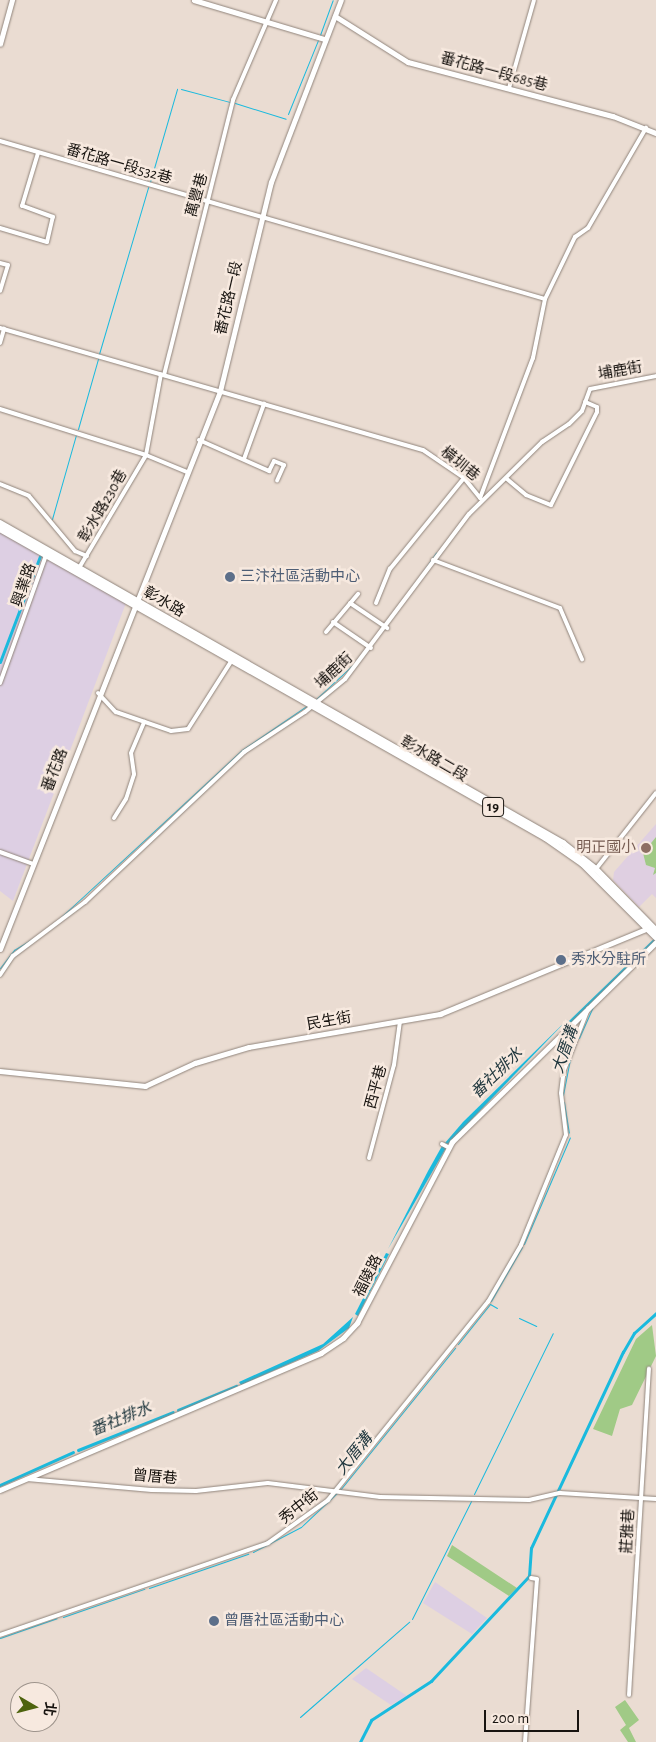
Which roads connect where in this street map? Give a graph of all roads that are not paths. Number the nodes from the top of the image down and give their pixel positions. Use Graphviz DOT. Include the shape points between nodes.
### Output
graph roads {
  1 [pos="12,0"];
  2 [pos="194,0"];
  3 [pos="276,0"];
  4 [pos="341,0"];
  5 [pos="534,0"];
  6 [pos="203,1"];
  7 [pos="335,16"];
  8 [pos="264,20"];
  9 [pos="325,39"];
  10 [pos="0,44"];
  11 [pos="509,88"];
  12 [pos="646,128"];
  13 [pos="656,133"];
  14 [pos="0,141"];
  15 [pos="38,152"];
  16 [pos="207,201"];
  17 [pos="261,217"];
  18 [pos="0,228"];
  19 [pos="0,263"];
  20 [pos="0,291"];
  21 [pos="545,299"];
  22 [pos="2,329"];
  23 [pos="0,342"];
  24 [pos="163,374"];
  25 [pos="656,376"];
  26 [pos="220,391"];
  27 [pos="585,402"];
  28 [pos="264,404"];
  29 [pos="0,409"];
  30 [pos="199,440"];
  31 [pos="146,455"];
  32 [pos="244,459"];
  33 [pos="187,472"];
  34 [pos="464,478"];
  35 [pos="507,479"];
  36 [pos="277,481"];
  37 [pos="0,484"];
  38 [pos="0,523"];
  39 [pos="0,529"];
  40 [pos="47,553"];
  41 [pos="88,556"];
  42 [pos="433,560"];
  43 [pos="80,568"];
  44 [pos="358,594"];
  45 [pos="134,602"];
  46 [pos="350,603"];
  47 [pos="376,603"];
  48 [pos="332,622"];
  49 [pos="387,628"];
  50 [pos="326,632"];
  51 [pos="372,648"];
  52 [pos="582,659"];
  53 [pos="232,660"];
  54 [pos="0,683"];
  55 [pos="98,693"];
  56 [pos="314,704"];
  57 [pos="144,722"];
  58 [pos="656,793"];
  59 [pos="114,818"];
  60 [pos="0,852"];
  61 [pos="32,864"];
  62 [pos="594,870"];
  63 [pos="654,933"];
  64 [pos="0,949"];
  65 [pos="0,975"];
  66 [pos="590,1004"];
  67 [pos="400,1021"];
  68 [pos="0,1071"];
  69 [pos="442,1144"];
  70 [pos="448,1147"];
  71 [pos="369,1158"];
  72 [pos="648,1369"];
  73 [pos="24,1479"];
  74 [pos="0,1490"];
  75 [pos="335,1493"];
  76 [pos="641,1498"];
  77 [pos="656,1499"];
  78 [pos="532,1578"];
  79 [pos="0,1635"];
  80 [pos="628,1695"];
  81 [pos="525,1742"];
  1 -- 10 [label="street"];
  2 -- 6 [label="street"];
  3 -- 8 [label="street, 萬豐巷"];
  4 -- 7 [label="main road, 番花路一段"];
  5 -- 11 [label="street"];
  6 -- 8 [label="street"];
  7 -- 9 [label="main road, 番花路一段"];
  7 -- 11 [label="street, 番花路一段685巷" via="408,62"];
  8 -- 9 [label="street"];
  8 -- 16 [label="street, 萬豐巷" via="233,100"];
  9 -- 17 [label="main road, 番花路一段" via="292,118"];
  11 -- 12 [label="street, 番花路一段685巷"];
  12 -- 13 [label="street, 番花路一段685巷"];
  12 -- 21 [label="street, 橫圳巷" via="588,228 575,237"];
  14 -- 15 [label="street, 番花路一段532巷"];
  15 -- 16 [label="street, 番花路一段532巷"];
  15 -- 18 [label="street" via="22,206 53,217 47,242"];
  16 -- 17 [label="street, 番花路一段532巷"];
  16 -- 24 [label="street, 萬豐巷"];
  17 -- 21 [label="street"];
  17 -- 26 [label="main road, 番花路一段"];
  19 -- 20 [label="street" via="8,265"];
  21 -- 34 [label="street, 橫圳巷" via="534,358 480,498"];
  22 -- 23 [label="street"];
  22 -- 24 [label="street"];
  24 -- 26 [label="street, 橫圳巷"];
  24 -- 31 [label="street, 萬豐巷"];
  25 -- 27 [label="street, 埔鹿街" via="596,386"];
  26 -- 28 [label="street, 橫圳巷"];
  26 -- 30 [label="main road, 番花路一段"];
  27 -- 35 [label="street, 埔鹿街" via="569,424 542,442"];
  27 -- 35 [label="street" via="597,407 597,412 551,505 526,495"];
  28 -- 32 [label="street"];
  28 -- 34 [label="street, 橫圳巷" via="423,450"];
  29 -- 31 [label="street"];
  30 -- 32 [label="street"];
  30 -- 33 [label="main road, 番花路一段"];
  31 -- 33 [label="street"];
  31 -- 41 [label="street, 彰水路230巷"];
  32 -- 36 [label="street" via="269,471 274,460 284,465"];
  33 -- 45 [label="main road, 番花路一段"];
  34 -- 47 [label="street" via="390,569"];
  35 -- 42 [label="street, 埔鹿街" via="470,514"];
  37 -- 41 [label="street" via="29,496 75,550"];
  38 -- 40 [label="main road, 彰水路 / 19"];
  39 -- 40 [label="main road, 彰水路 / 19"];
  40 -- 43 [label="main road, 彰水路 / 19"];
  40 -- 45 [label="main road, 彰水路 / 19"];
  40 -- 54 [label="street, 興業路"];
  41 -- 43 [label="street, 彰水路230巷"];
  42 -- 49 [label="street, 埔鹿街"];
  42 -- 52 [label="street" via="560,608"];
  43 -- 45 [label="main road, 彰水路 / 19"];
  44 -- 46 [label="street"];
  45 -- 53 [label="main road, 彰水路 / 19"];
  45 -- 55 [label="main road, 番花路"];
  45 -- 56 [label="main road, 彰水路 / 19"];
  46 -- 48 [label="street"];
  46 -- 49 [label="street"];
  48 -- 50 [label="street"];
  48 -- 51 [label="street"];
  49 -- 51 [label="street, 埔鹿街"];
  51 -- 56 [label="street, 埔鹿街"];
  53 -- 56 [label="main road, 彰水路 / 19"];
  53 -- 57 [label="street" via="192,728 172,731"];
  55 -- 57 [label="street" via="110,709"];
  55 -- 61 [label="main road, 番花路"];
  56 -- 62 [label="main road, 彰水路二段 / 19" via="494,805"];
  56 -- 65 [label="street, 埔鹿街" via="244,752 85,902 13,956"];
  57 -- 59 [label="street" via="131,753 134,774 126,799"];
  58 -- 62 [label="street"];
  60 -- 61 [label="street"];
  61 -- 64 [label="main road, 番花路"];
  62 -- 63 [label="main road, 彰水路二段 / 19"];
  63 -- 66 [label="street, 福陵路"];
  63 -- 67 [label="street, 民生街" via="457,1008"];
  66 -- 70 [label="street, 福陵路"];
  66 -- 75 [label="street" via="564,1070 561,1093 566,1135 521,1245 488,1302"];
  67 -- 68 [label="street, 民生街" via="249,1047 195,1063 145,1086"];
  67 -- 71 [label="street, 西平巷" via="394,1065"];
  69 -- 70 [label="street"];
  70 -- 73 [label="street, 福陵路" via="357,1323 335,1345"];
  72 -- 76 [label="street, 莊雅巷"];
  73 -- 74 [label="street, 福陵路"];
  73 -- 75 [label="street, 曾厝巷" via="170,1491 284,1485"];
  75 -- 76 [label="street, 秀中街" via="506,1500 560,1493"];
  75 -- 79 [label="street, 秀中街" via="307,1518 268,1543"];
  76 -- 77 [label="street, 秀中街"];
  76 -- 80 [label="street, 莊雅巷"];
  78 -- 81 [label="street" via="537,1579"];
}
